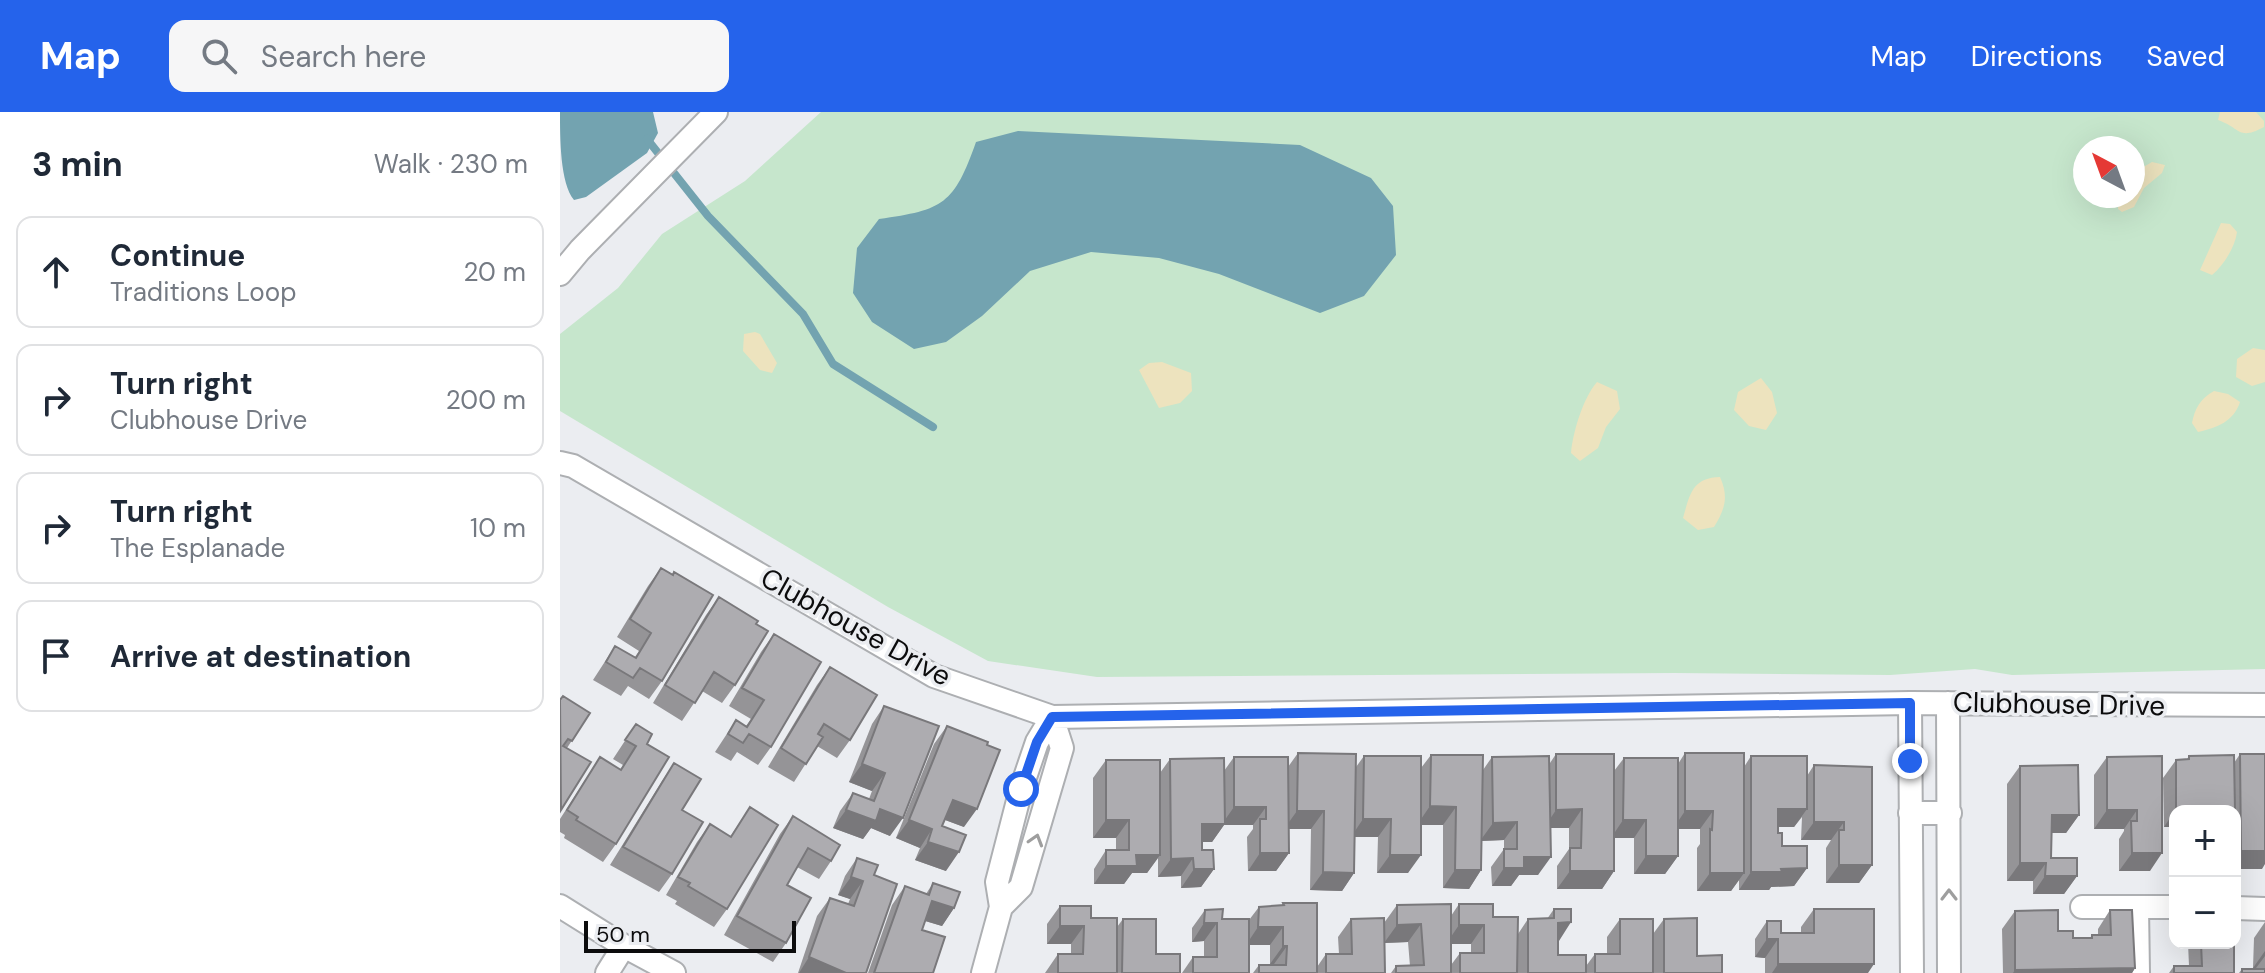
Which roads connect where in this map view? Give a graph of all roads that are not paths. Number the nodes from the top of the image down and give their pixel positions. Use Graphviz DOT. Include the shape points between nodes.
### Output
graph roads {
  1 [pos="716,112"];
  2 [pos="580,250"];
  3 [pos="560,262"];
  4 [pos="560,274"];
  5 [pos="564,459"];
  6 [pos="1910,703"];
  7 [pos="1948,703"];
  8 [pos="2265,705"];
  9 [pos="1052,717"];
  10 [pos="1910,813"];
  11 [pos="1950,813"];
  12 [pos="560,906"];
  13 [pos="2082,907"];
  14 [pos="2137,907"];
  15 [pos="2169,907"];
  16 [pos="2241,908"];
  17 [pos="2265,909"];
  18 [pos="624,946"];
  19 [pos="607,973"];
  20 [pos="674,973"];
  21 [pos="983,973"];
  22 [pos="1912,973"];
  23 [pos="1949,973"];
  24 [pos="2138,973"];
  1 -- 2 [label="street"];
  2 -- 3 [label="street"];
  2 -- 4 [label="street"];
  5 -- 9 [label="street, Clubhouse Drive" via="934,676"];
  6 -- 7 [label="street, Clubhouse Drive"];
  6 -- 9 [label="street, Clubhouse Drive"];
  6 -- 10 [label="street"];
  7 -- 8 [label="street, Clubhouse Drive"];
  7 -- 11 [label="street"];
  9 -- 21 [label="street" via="1062,748 1021,887 1001,907"];
  10 -- 11 [label="street"];
  10 -- 22 [label="street"];
  23 -- 11 [label="street, one-way"];
  12 -- 18 [label="street"];
  13 -- 14 [label="street"];
  14 -- 15 [label="street"];
  14 -- 24 [label="street"];
  16 -- 17 [label="street"];
  18 -- 19 [label="street"];
  18 -- 20 [label="street"];
}
